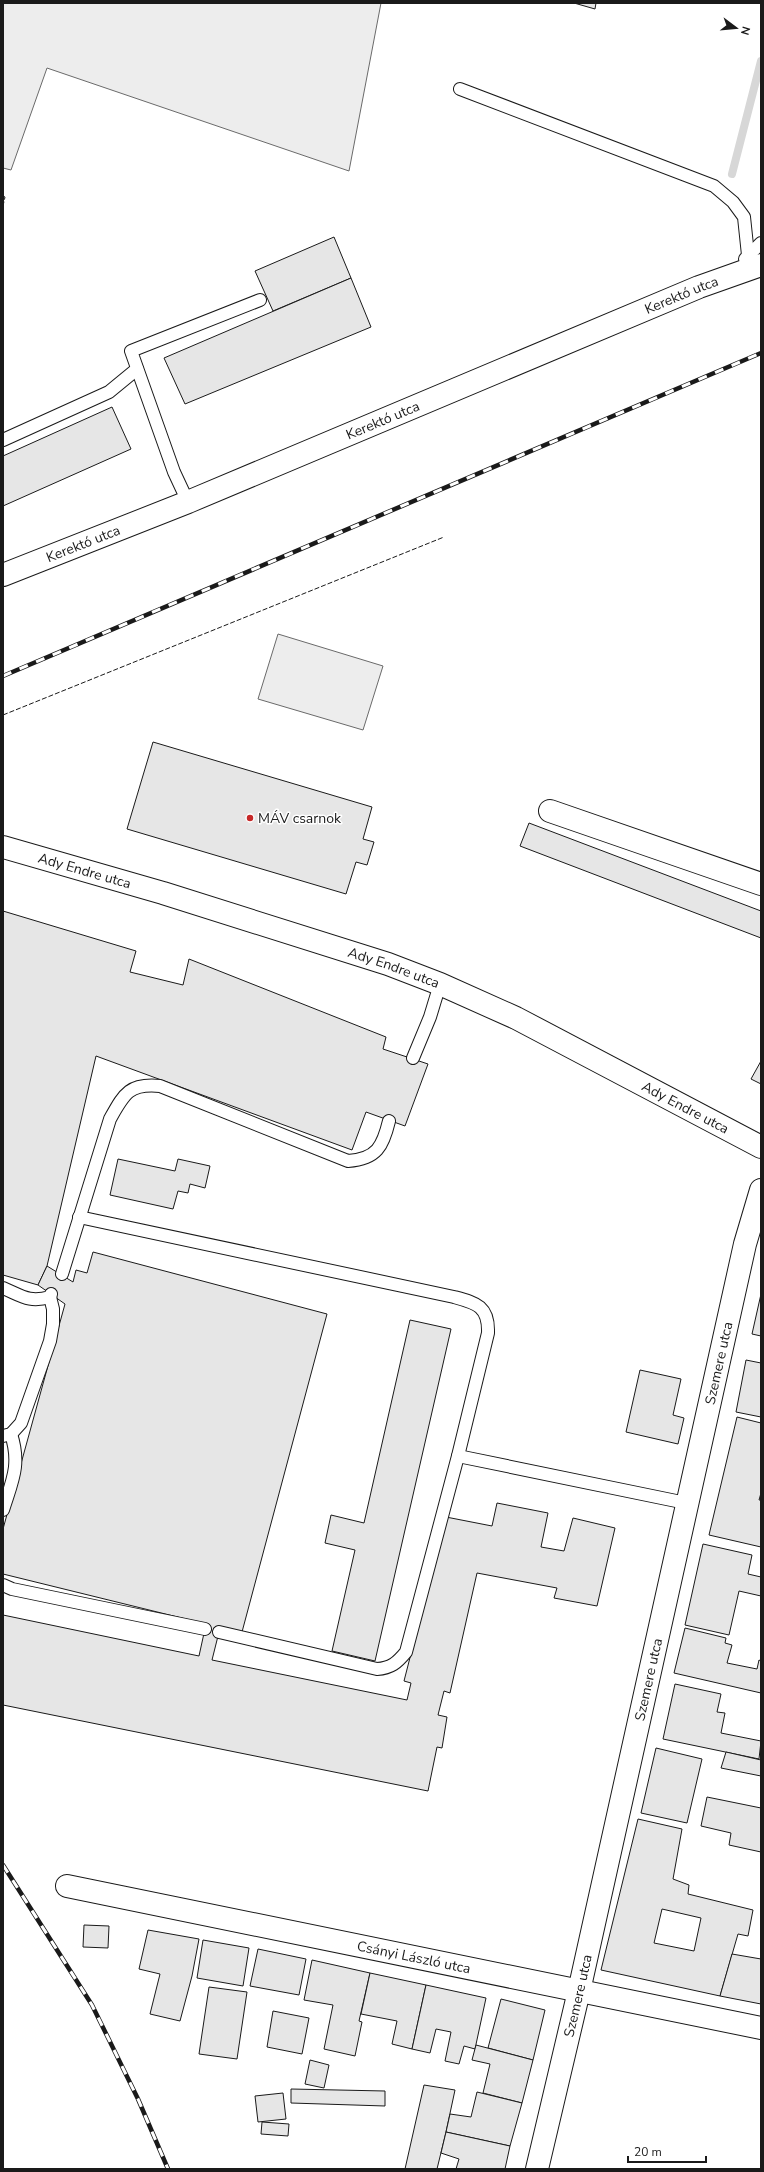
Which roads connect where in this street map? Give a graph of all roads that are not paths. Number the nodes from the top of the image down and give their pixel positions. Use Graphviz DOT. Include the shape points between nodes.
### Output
graph roads {
  1 [pos="460,89"];
  2 [pos="761,243"];
  3 [pos="755,260"];
  4 [pos="260,300"];
  5 [pos="137,369"];
  6 [pos="3,440"];
  7 [pos="188,502"];
  8 [pos="3,575"];
  9 [pos="550,810"];
  10 [pos="3,847"];
  11 [pos="761,884"];
  12 [pos="440,984"];
  13 [pos="413,1058"];
  14 [pos="389,1120"];
  15 [pos="761,1148"];
  16 [pos="761,1190"];
  17 [pos="79,1217"];
  18 [pos="62,1274"];
  19 [pos="3,1288"];
  20 [pos="7,1435"];
  21 [pos="458,1456"];
  22 [pos="686,1503"];
  23 [pos="3,1510"];
  24 [pos="3,1585"];
  25 [pos="205,1629"];
  26 [pos="219,1632"];
  27 [pos="67,1886"];
  28 [pos="579,1991"];
  29 [pos="761,2028"];
  30 [pos="537,2169"];
  1 -- 3 [label="lane" via="714,186 733,202 744,217"];
  2 -- 3 [label="lane"];
  3 -- 7 [label="street, Kerektó utca" via="729,275"];
  4 -- 5 [label="lane" via="130,351"];
  5 -- 6 [label="lane" via="109,392"];
  5 -- 7 [label="lane" via="174,472"];
  7 -- 8 [label="street, Kerektó utca"];
  9 -- 11 [label="street"];
  10 -- 12 [label="street, Ady Endre utca" via="388,964"];
  12 -- 13 [label="lane"];
  12 -- 15 [label="street, Ady Endre utca" via="516,1018"];
  14 -- 17 [label="lane" via="380,1147 363,1160 348,1161 160,1086 145,1084 131,1089 121,1099 110,1119"];
  16 -- 22 [label="street, Szemere utca" via="745,1244"];
  17 -- 18 [label="lane"];
  17 -- 21 [label="lane" via="454,1297 479,1306 486,1315 488,1332"];
  19 -- 20 [label="lane" via="37,1301 51,1295 53,1309 50,1342 21,1423"];
  20 -- 23 [label="lane" via="16,1448 16,1466"];
  21 -- 22 [label="lane"];
  21 -- 26 [label="lane" via="406,1652 399,1661 389,1668 377,1669"];
  22 -- 28 [label="street, Szemere utca"];
  24 -- 25 [label="lane"];
  27 -- 28 [label="street, Csányi László utca"];
  28 -- 29 [label="street, Csányi László utca"];
  28 -- 30 [label="street, Szemere utca"];
}
